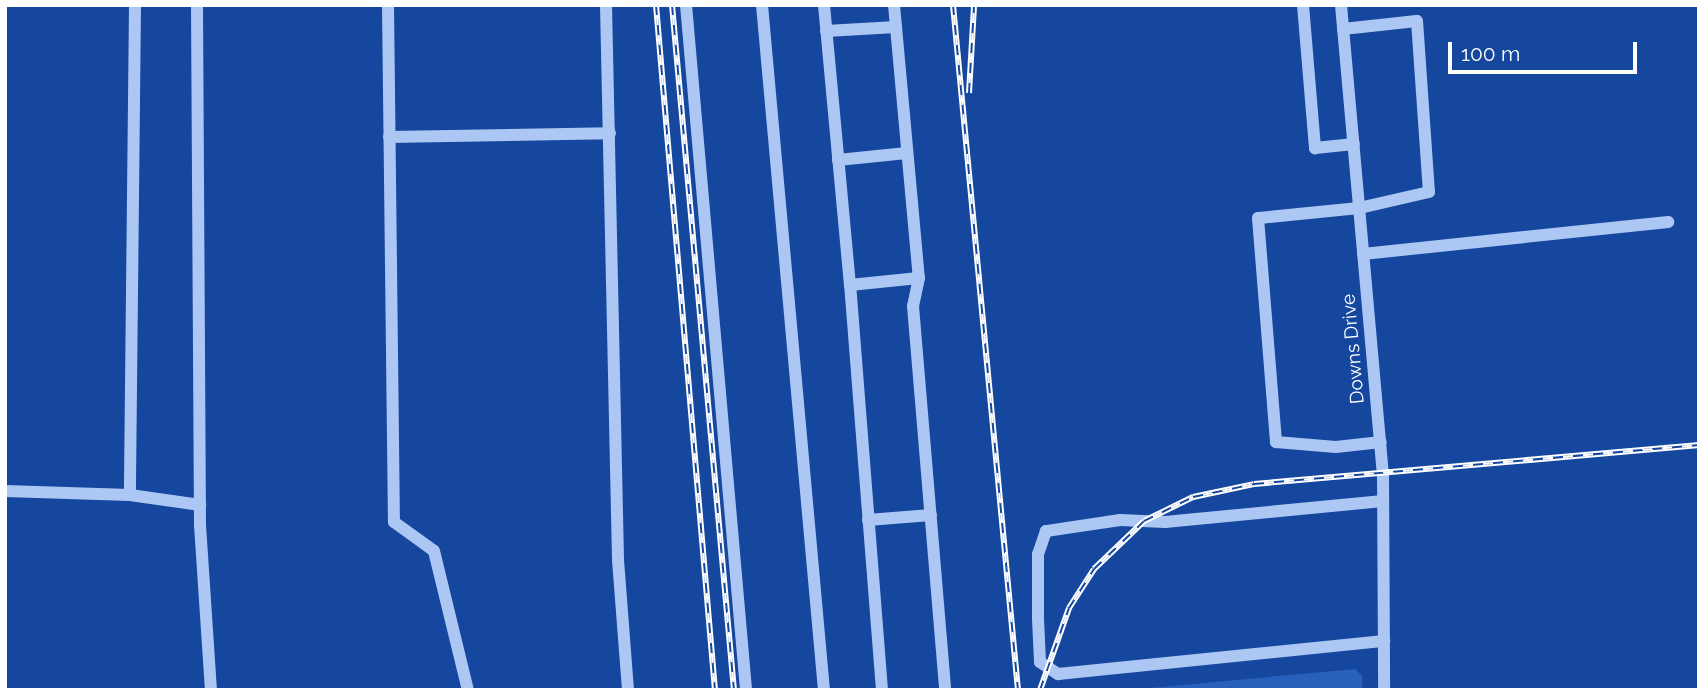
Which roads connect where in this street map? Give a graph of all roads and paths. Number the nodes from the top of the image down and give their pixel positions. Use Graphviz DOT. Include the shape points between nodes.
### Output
graph roads {
  1 [pos="135,5"];
  2 [pos="197,5"];
  3 [pos="388,5"];
  4 [pos="606,5"];
  5 [pos="686,5"];
  6 [pos="762,5"];
  7 [pos="824,5"];
  8 [pos="894,5"];
  9 [pos="1303,5"];
  10 [pos="1341,5"];
  11 [pos="896,27"];
  12 [pos="1343,29"];
  13 [pos="826,32"];
  14 [pos="610,133"];
  15 [pos="389,137"];
  16 [pos="1354,144"];
  17 [pos="908,153"];
  18 [pos="838,160"];
  19 [pos="1359,208"];
  20 [pos="1668,222"];
  21 [pos="1363,254"];
  22 [pos="919,278"];
  23 [pos="850,285"];
  24 [pos="1381,442"];
  25 [pos="5,491"];
  26 [pos="130,495"];
  27 [pos="1383,500"];
  28 [pos="200,505"];
  29 [pos="930,515"];
  30 [pos="868,520"];
  31 [pos="1384,641"];
  32 [pos="211,690"];
  33 [pos="468,690"];
  34 [pos="628,690"];
  35 [pos="746,690"];
  36 [pos="824,690"];
  37 [pos="882,690"];
  38 [pos="945,690"];
  39 [pos="1384,690"];
  1 -- 26 [label="street"];
  2 -- 28 [label="street"];
  3 -- 15 [label="street"];
  4 -- 14 [label="street"];
  5 -- 35 [label="street"];
  6 -- 36 [label="street"];
  7 -- 13 [label="street"];
  8 -- 11 [label="street"];
  9 -- 16 [label="street" via="1315,148"];
  10 -- 12 [label="street, Downs Drive"];
  11 -- 13 [label="street"];
  11 -- 17 [label="street"];
  12 -- 16 [label="street, Downs Drive"];
  12 -- 19 [label="street" via="1417,21 1429,192"];
  13 -- 18 [label="street"];
  14 -- 15 [label="street"];
  14 -- 34 [label="street" via="618,560"];
  15 -- 33 [label="street" via="394,522 434,551"];
  16 -- 19 [label="street, Downs Drive"];
  17 -- 18 [label="street"];
  17 -- 22 [label="street"];
  18 -- 23 [label="street"];
  19 -- 21 [label="street, Downs Drive"];
  19 -- 24 [label="street" via="1258,218 1276,442 1336,447"];
  20 -- 21 [label="street"];
  21 -- 24 [label="street, Downs Drive"];
  22 -- 23 [label="street"];
  22 -- 29 [label="street" via="913,306"];
  23 -- 30 [label="street"];
  24 -- 27 [label="street, Downs Drive"];
  25 -- 26 [label="street"];
  26 -- 28 [label="street"];
  27 -- 31 [label="street, Downs Drive"];
  27 -- 31 [label="street" via="1165,522 1121,520 1046,531 1038,554 1038,619 1040,662 1058,674"];
  28 -- 32 [label="street"];
  29 -- 30 [label="street"];
  29 -- 38 [label="street"];
  30 -- 37 [label="street"];
  31 -- 39 [label="street, Downs Drive"];
}
